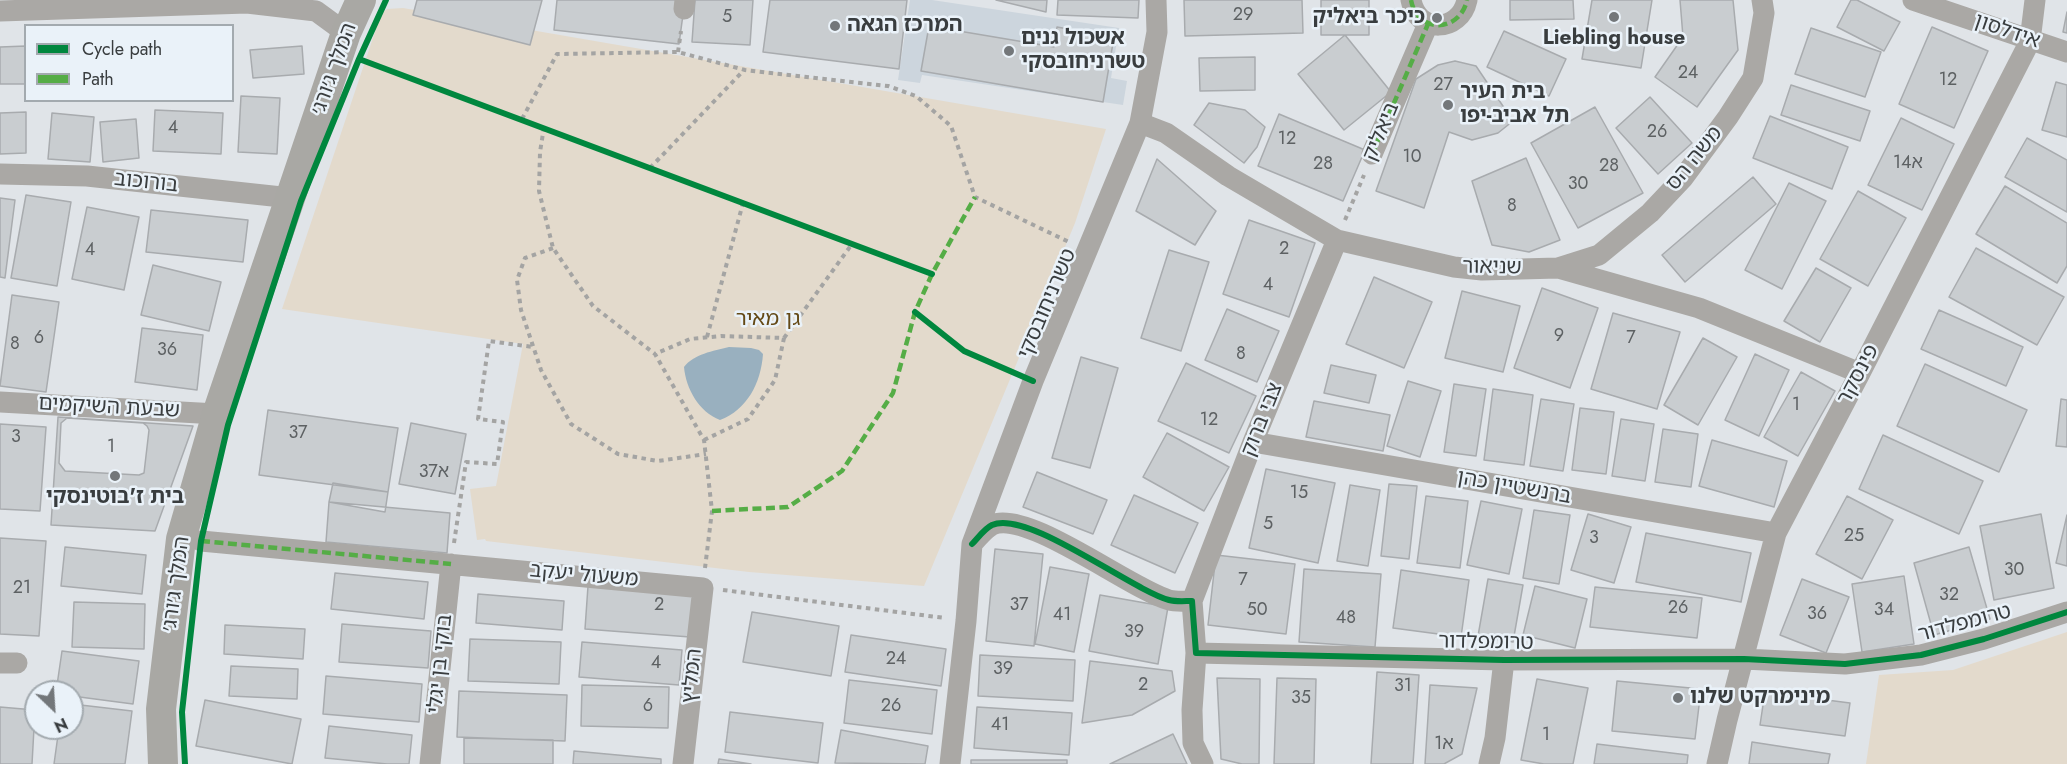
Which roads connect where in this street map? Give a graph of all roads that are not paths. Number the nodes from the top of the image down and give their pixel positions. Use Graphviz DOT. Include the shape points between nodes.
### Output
graph roads {
  1 [pos="361,0"];
  2 [pos="1156,0"];
  3 [pos="1411,0"];
  4 [pos="1467,0"];
  5 [pos="1762,0"];
  6 [pos="1913,0"];
  7 [pos="2035,0"];
  8 [pos="0,11"];
  9 [pos="1428,24"];
  10 [pos="346,33"];
  11 [pos="2030,41"];
  12 [pos="2067,52"];
  13 [pos="1140,123"];
  14 [pos="1372,154"];
  15 [pos="0,174"];
  16 [pos="291,198"];
  17 [pos="1337,240"];
  18 [pos="1558,268"];
  19 [pos="1860,373"];
  20 [pos="0,402"];
  21 [pos="217,414"];
  22 [pos="1253,442"];
  23 [pos="1776,533"];
  24 [pos="201,541"];
  25 [pos="972,544"];
  26 [pos="451,564"];
  27 [pos="703,588"];
  28 [pos="1192,601"];
  29 [pos="2067,612"];
  30 [pos="1196,653"];
  31 [pos="1744,659"];
  32 [pos="1504,660"];
  33 [pos="164,764"];
  34 [pos="430,764"];
  35 [pos="683,764"];
  36 [pos="950,764"];
  37 [pos="1203,764"];
  38 [pos="1489,764"];
  39 [pos="1718,764"];
  1 -- 10 [label="street, המלך ג׳ורג׳"];
  2 -- 13 [label="street, טשרניחובסקי" via="1158,32"];
  3 -- 9 [label="street" via="1415,14"];
  4 -- 9 [label="street" via="1456,20"];
  5 -- 18 [label="street, משה הס" via="1764,13 1753,78 1683,178 1650,213 1599,255"];
  6 -- 11 [label="street, אידלסון"];
  7 -- 11 [label="street, פינסקר"];
  8 -- 10 [label="street" via="247,3 316,11"];
  9 -- 14 [label="street, ביאליק"];
  10 -- 16 [label="street, המלך ג׳ורג׳"];
  11 -- 12 [label="street, אידלסון"];
  11 -- 19 [label="street, פינסקר"];
  13 -- 17 [label="street, שניאור" via="1166,133 1228,176"];
  13 -- 25 [label="street, טשרניחובסקי" via="1033,381"];
  15 -- 16 [label="street, בורוכוב" via="87,176"];
  16 -- 21 [label="street, המלך ג׳ורג׳"];
  17 -- 18 [label="street, שניאור" via="1454,267"];
  17 -- 22 [label="street, צבי ברוק"];
  18 -- 19 [label="street, שניאור" via="1699,308"];
  19 -- 23 [label="street, פינסקר"];
  20 -- 21 [label="street, שבעת השיקמים"];
  21 -- 33 [label="street, המלך ג׳ורג׳" via="177,559 161,709"];
  22 -- 23 [label="street, ברנשטיין כהן"];
  22 -- 28 [label="street, צבי ברוק"];
  23 -- 31 [label="street, פינסקר"];
  24 -- 26 [label="street, משעול יעקב"];
  25 -- 28 [label="street" via="993,524 1028,528 1148,591 1170,600"];
  25 -- 36 [label="street, טשרניחובסקי"];
  26 -- 27 [label="street, משעול יעקב"];
  26 -- 34 [label="street, בוקי בן יגלי"];
  27 -- 35 [label="street, המליץ"];
  28 -- 30 [label="street"];
  29 -- 31 [label="street, טרומפלדור" via="1984,639 1921,654 1845,664"];
  30 -- 32 [label="street, טרומפלדור"];
  30 -- 37 [label="street" via="1193,743"];
  31 -- 32 [label="street, טרומפלדור"];
  31 -- 39 [label="street, פינסקר"];
  32 -- 38 [label="street"];
}
